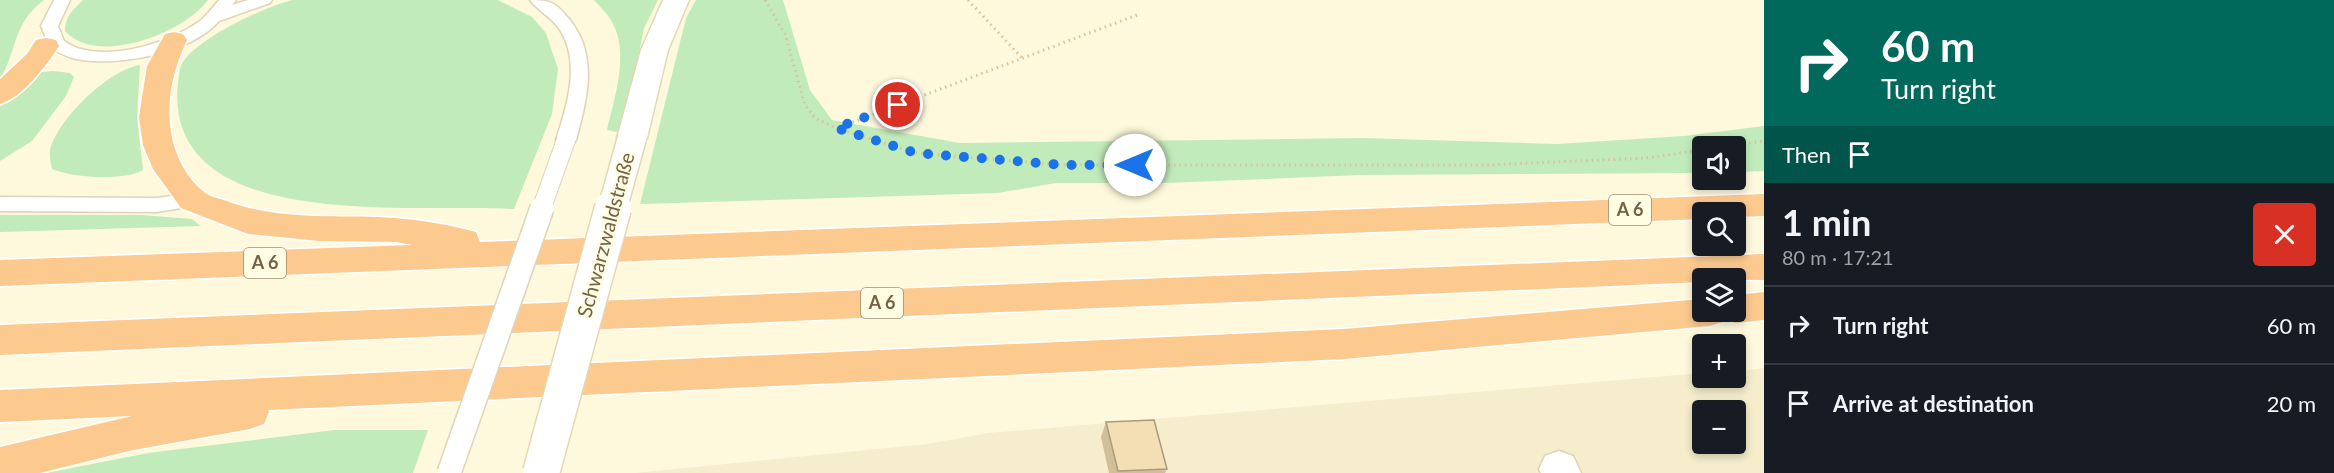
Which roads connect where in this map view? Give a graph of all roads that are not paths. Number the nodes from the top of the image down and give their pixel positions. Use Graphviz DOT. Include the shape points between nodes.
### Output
graph roads {
  1 [pos="62,0"];
  2 [pos="228,0"];
  3 [pos="264,0"];
  4 [pos="538,0"];
  5 [pos="676,0"];
  6 [pos="213,17"];
  7 [pos="174,40"];
  8 [pos="46,46"];
  9 [pos="0,95"];
  10 [pos="192,200"];
  11 [pos="0,204"];
  12 [pos="1764,205"];
  13 [pos="531,252"];
  14 [pos="1764,267"];
  15 [pos="0,273"];
  16 [pos="1764,306"];
  17 [pos="1746,308"];
  18 [pos="1692,314"];
  19 [pos="0,340"];
  20 [pos="388,389"];
  21 [pos="0,406"];
  22 [pos="0,465"];
  23 [pos="449,473"];
  24 [pos="541,473"];
  1 -- 8 [label="lane" via="42,25 40,36"];
  2 -- 6 [label="lane"];
  3 -- 6 [label="lane"];
  4 -- 23 [label="lane, bridge" via="569,28 578,50 577,104"];
  5 -- 24 [label="main road, Schwarzwaldstraße, bridge" via="657,42"];
  6 -- 7 [label="lane"];
  7 -- 8 [label="lane" via="99,58 76,57"];
  7 -- 10 [label="highway" via="156,84 154,117 158,145 168,169"];
  8 -- 9 [label="highway" via="37,60"];
  10 -- 11 [label="lane" via="157,205"];
  10 -- 13 [label="highway, A 6" via="248,222 319,229 396,230"];
  12 -- 13 [label="highway, A 6"];
  13 -- 15 [label="highway, A 6"];
  14 -- 19 [label="highway, A 6"];
  16 -- 17 [label="highway"];
  18 -- 20 [label="highway" via="1344,344"];
  20 -- 21 [label="highway"];
  20 -- 22 [label="highway" via="133,433"];
}
